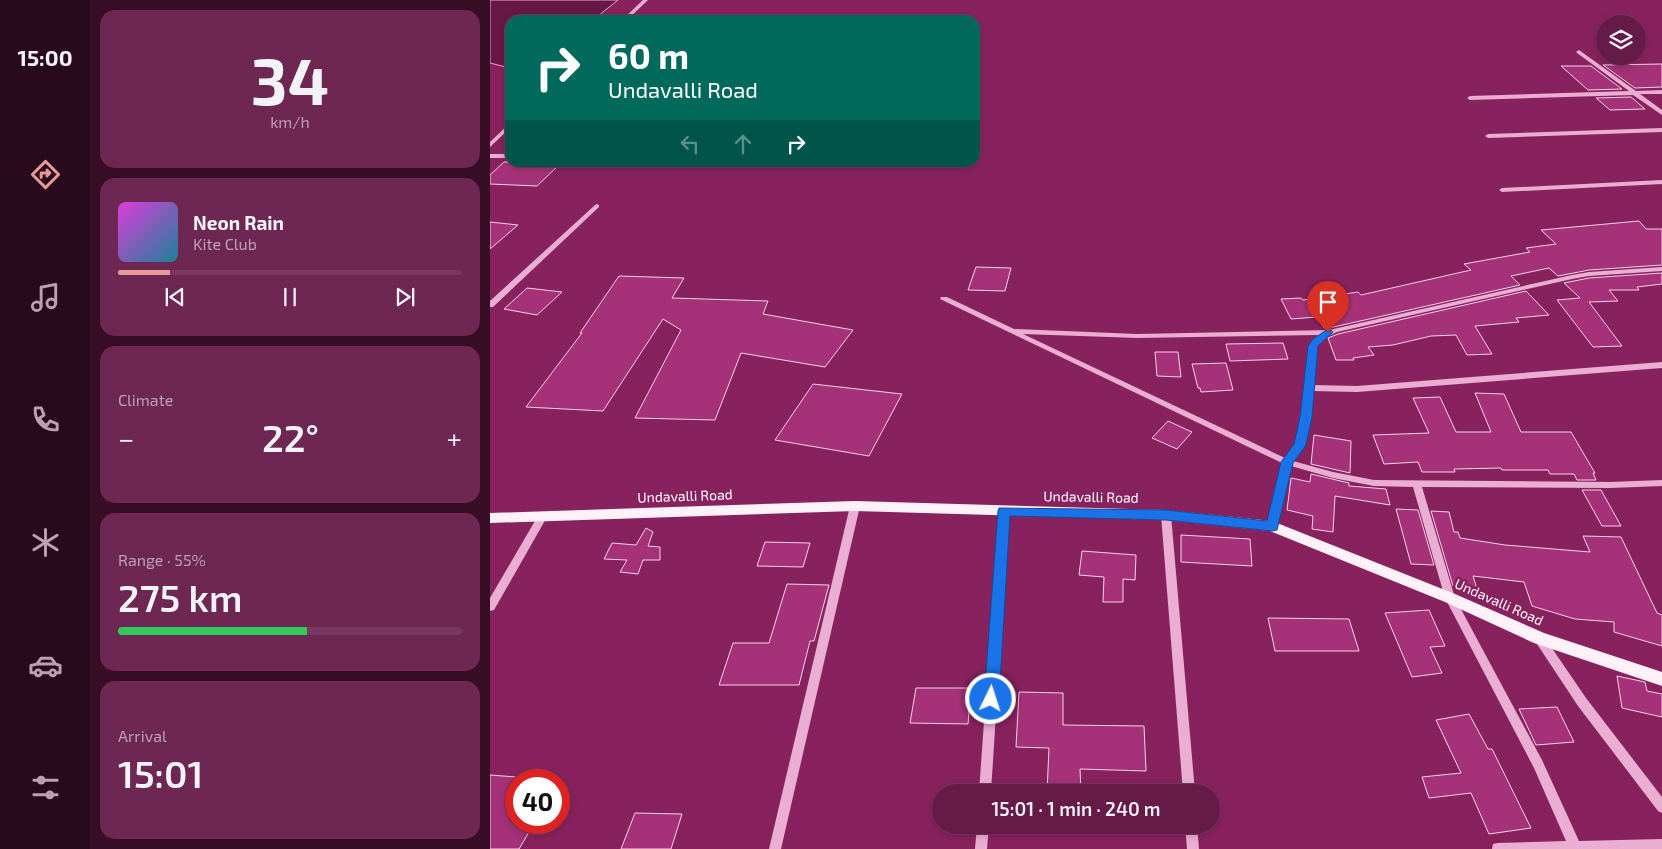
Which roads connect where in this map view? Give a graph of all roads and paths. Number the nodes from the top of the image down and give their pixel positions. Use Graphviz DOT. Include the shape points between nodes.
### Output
graph roads {
  1 [pos="646,0"];
  2 [pos="630,15"];
  3 [pos="1579,52"];
  4 [pos="1662,92"];
  5 [pos="1634,93"];
  6 [pos="1470,98"];
  7 [pos="1662,114"];
  8 [pos="505,130"];
  9 [pos="1662,130"];
  10 [pos="1488,136"];
  11 [pos="490,145"];
  12 [pos="490,156"];
  13 [pos="505,156"];
  14 [pos="1662,182"];
  15 [pos="1502,190"];
  16 [pos="597,206"];
  17 [pos="1662,269"];
  18 [pos="944,299"];
  19 [pos="490,305"];
  20 [pos="1011,330"];
  21 [pos="1328,332"];
  22 [pos="1662,365"];
  23 [pos="1308,388"];
  24 [pos="1287,462"];
  25 [pos="1417,484"];
  26 [pos="1662,484"];
  27 [pos="855,506"];
  28 [pos="1004,511"];
  29 [pos="1166,515"];
  30 [pos="542,517"];
  31 [pos="490,518"];
  32 [pos="1272,526"];
  33 [pos="1450,598"];
  34 [pos="490,607"];
  35 [pos="1539,638"];
  36 [pos="1662,679"];
  37 [pos="986,784"];
  38 [pos="1188,784"];
  39 [pos="1662,807"];
  40 [pos="982,834"];
  41 [pos="1192,834"];
  42 [pos="1662,844"];
  43 [pos="1575,848"];
  44 [pos="775,849"];
  45 [pos="981,849"];
  46 [pos="1193,849"];
  47 [pos="1498,849"];
  1 -- 2 [label="street"];
  3 -- 5 [label="street"];
  4 -- 5 [label="street"];
  5 -- 6 [label="street"];
  5 -- 7 [label="street"];
  8 -- 11 [label="street"];
  9 -- 10 [label="street"];
  12 -- 13 [label="street"];
  14 -- 15 [label="street"];
  16 -- 19 [label="street"];
  17 -- 21 [label="street" via="1580,275"];
  18 -- 20 [label="street"];
  20 -- 21 [label="street" via="1137,336"];
  20 -- 24 [label="street"];
  21 -- 23 [label="street" via="1313,346"];
  22 -- 23 [label="street" via="1367,388"];
  23 -- 24 [label="street" via="1300,445"];
  24 -- 25 [label="street" via="1374,483"];
  24 -- 32 [label="street"];
  25 -- 26 [label="street"];
  25 -- 33 [label="street"];
  27 -- 28 [label="main road, Undavalli Road"];
  27 -- 30 [label="main road, Undavalli Road"];
  27 -- 44 [label="street"];
  28 -- 29 [label="main road, Undavalli Road"];
  28 -- 37 [label="street"];
  29 -- 32 [label="main road, Undavalli Road"];
  29 -- 38 [label="street"];
  30 -- 31 [label="main road, Undavalli Road"];
  30 -- 34 [label="street"];
  32 -- 33 [label="main road, Undavalli Road"];
  33 -- 35 [label="main road, Undavalli Road"];
  33 -- 43 [label="street" via="1538,764"];
  35 -- 36 [label="main road, Undavalli Road"];
  35 -- 39 [label="street" via="1582,702"];
  40 -- 45 [label="street"];
  41 -- 46 [label="street"];
  42 -- 43 [label="street"];
  43 -- 47 [label="street"];
}
